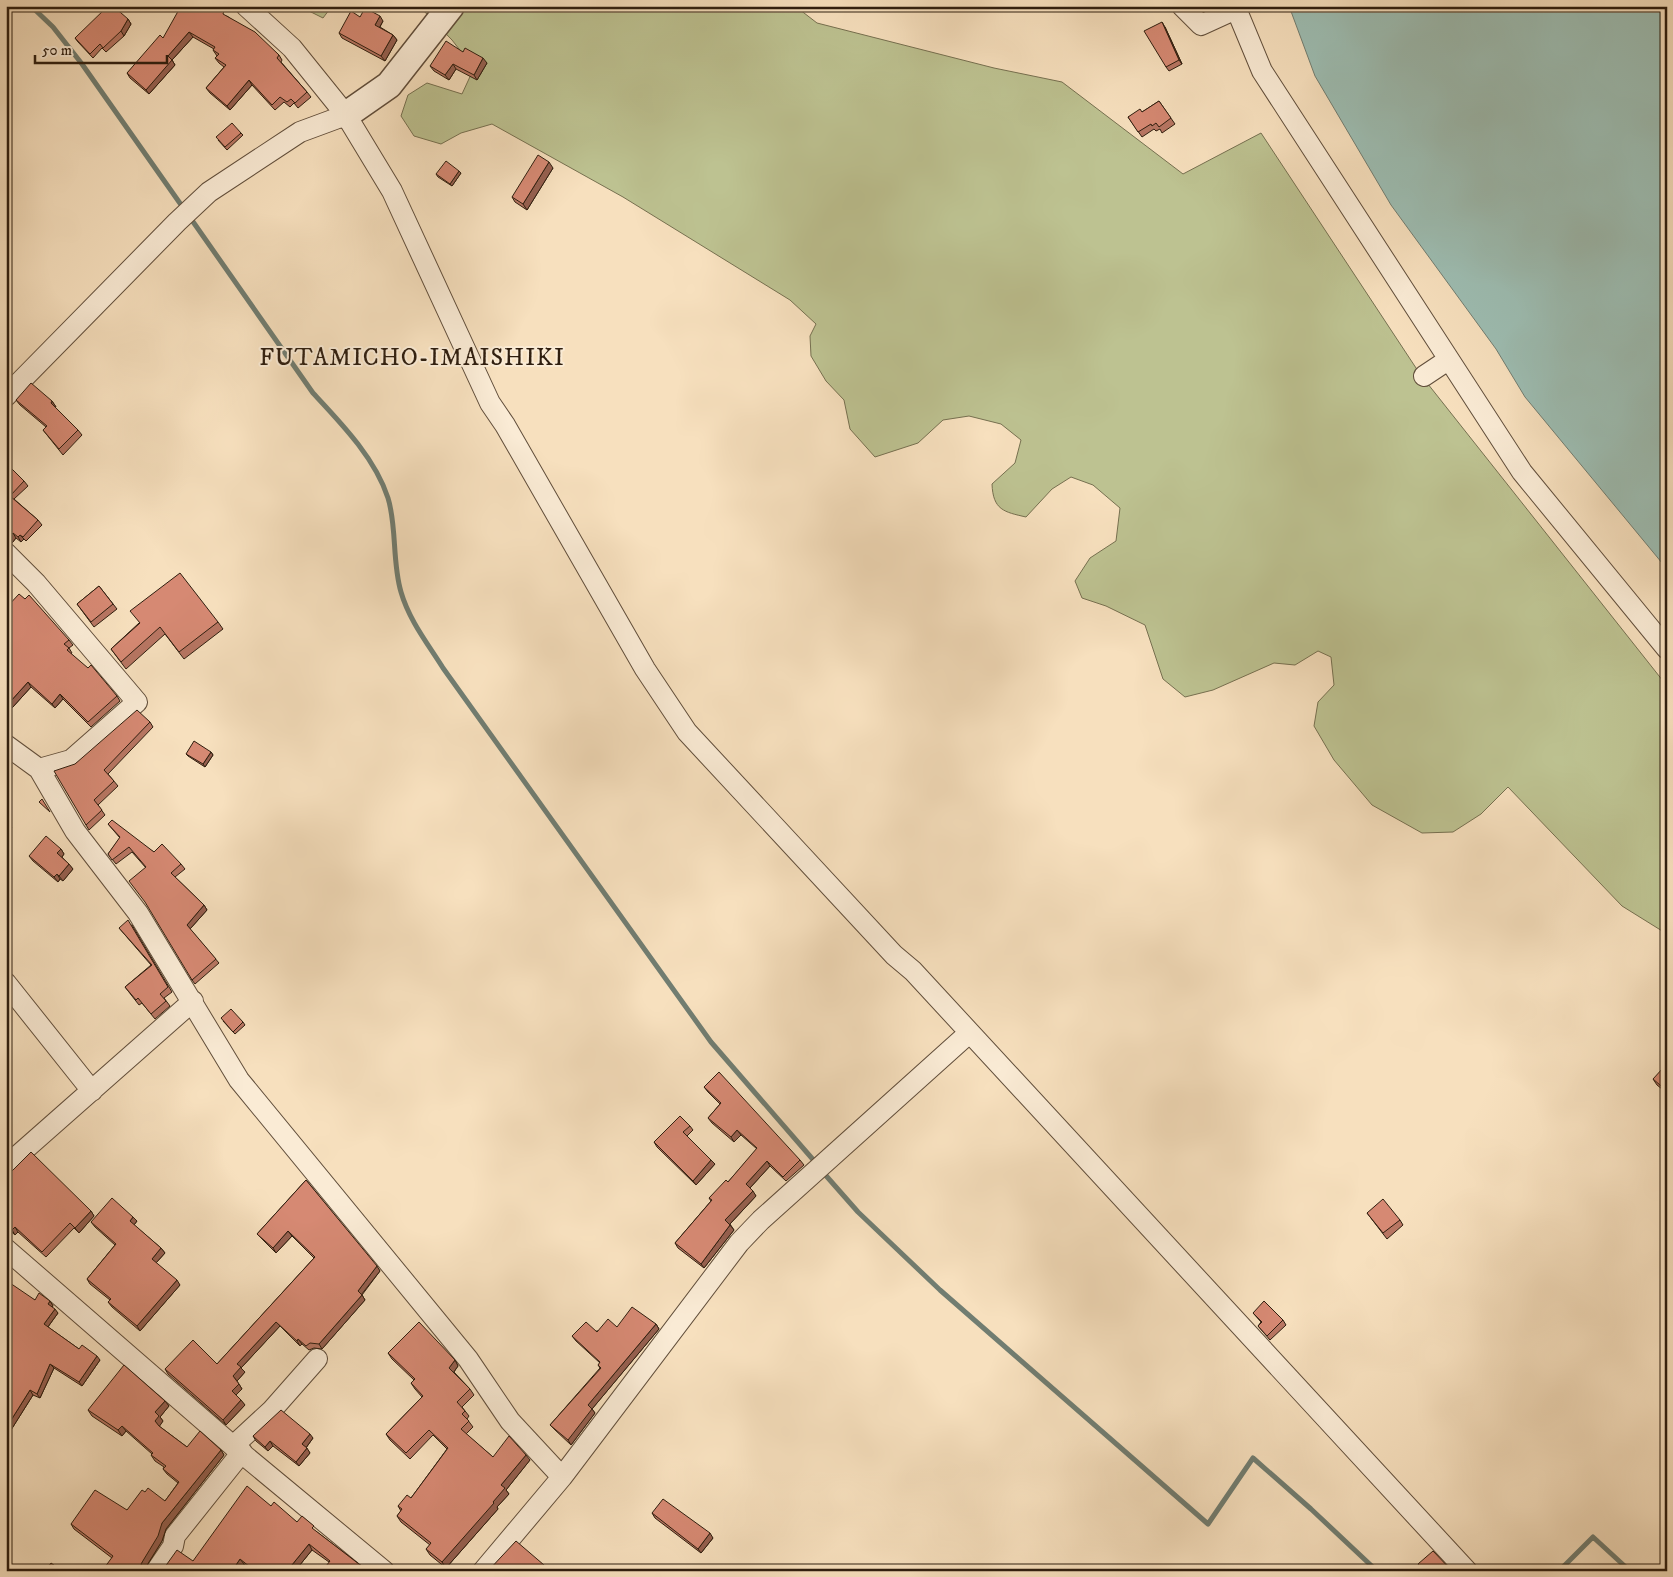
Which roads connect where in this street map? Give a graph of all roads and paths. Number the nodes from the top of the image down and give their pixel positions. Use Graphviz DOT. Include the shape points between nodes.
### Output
graph roads {
  1 [pos="246,6"];
  2 [pos="451,6"];
  3 [pos="1182,6"];
  4 [pos="1236,8"];
  5 [pos="346,115"];
  6 [pos="1448,360"];
  7 [pos="1424,376"];
  8 [pos="6,396"];
  9 [pos="6,553"];
  10 [pos="1667,649"];
  11 [pos="6,745"];
  12 [pos="39,769"];
  13 [pos="6,983"];
  14 [pos="193,1001"];
  15 [pos="968,1034"];
  16 [pos="92,1091"];
  17 [pos="6,1166"];
  18 [pos="6,1249"];
  19 [pos="317,1359"];
  20 [pos="237,1449"];
  21 [pos="562,1477"];
  22 [pos="156,1571"];
  23 [pos="384,1571"];
  24 [pos="483,1571"];
  25 [pos="1467,1571"];
  1 -- 5 [label="street" via="292,48"];
  2 -- 5 [label="street" via="389,85"];
  3 -- 4 [label="street" via="1201,25"];
  4 -- 6 [label="street" via="1262,71"];
  5 -- 8 [label="street" via="300,132 209,192"];
  5 -- 15 [label="street" via="392,191 490,403 645,668 687,732"];
  6 -- 7 [label="street"];
  6 -- 10 [label="street" via="1522,472"];
  9 -- 12 [label="street" via="36,583 137,702 71,760"];
  11 -- 12 [label="street"];
  12 -- 14 [label="street" via="75,831 138,913"];
  13 -- 16 [label="street"];
  14 -- 16 [label="street"];
  14 -- 21 [label="street" via="239,1080 468,1359 510,1420"];
  15 -- 21 [label="street" via="739,1243"];
  15 -- 25 [label="street"];
  16 -- 17 [label="street"];
  18 -- 20 [label="street"];
  19 -- 20 [label="street"];
  20 -- 22 [label="street" via="175,1536 173,1546"];
  20 -- 23 [label="street"];
  21 -- 24 [label="street"];
}
